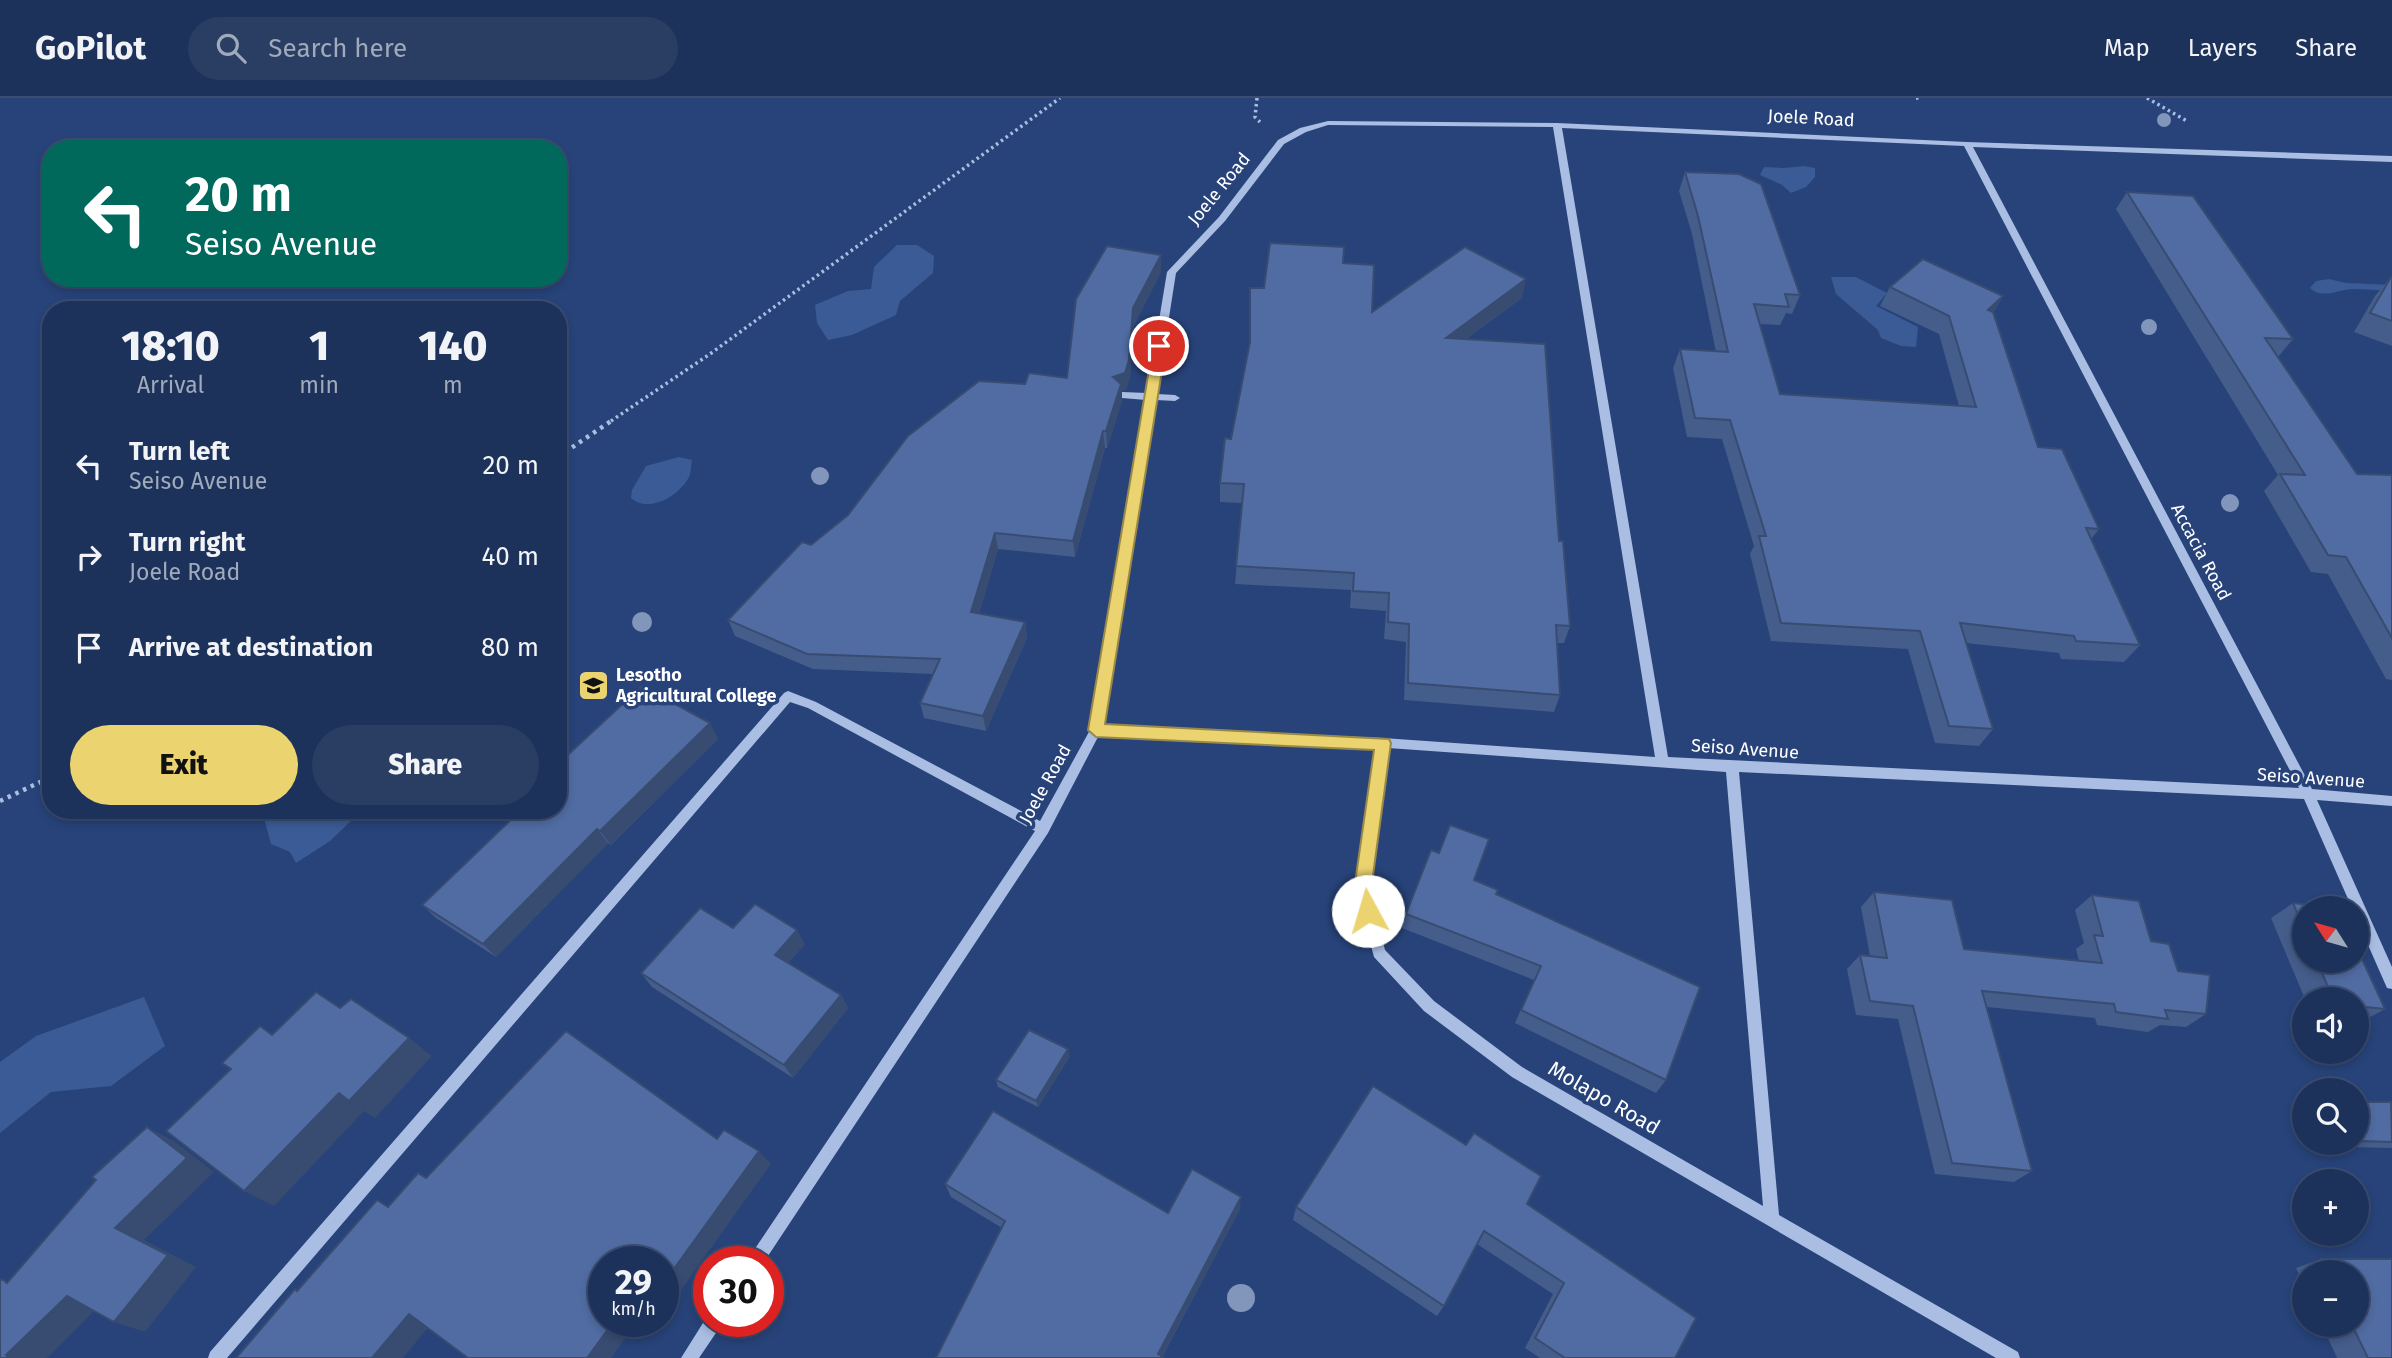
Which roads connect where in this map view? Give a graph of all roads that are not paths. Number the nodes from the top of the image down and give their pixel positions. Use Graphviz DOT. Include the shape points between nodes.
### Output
graph roads {
  1 [pos="1557,125"];
  2 [pos="1967,145"];
  3 [pos="2390,161"];
  4 [pos="1122,395"];
  5 [pos="1151,396"];
  6 [pos="1175,398"];
  7 [pos="1096,730"];
  8 [pos="1383,743"];
  9 [pos="1662,761"];
  10 [pos="1732,767"];
  11 [pos="2308,794"];
  12 [pos="2392,801"];
  13 [pos="1043,829"];
  14 [pos="2392,982"];
  15 [pos="1772,1219"];
  16 [pos="765,1246"];
  17 [pos="703,1337"];
  18 [pos="216,1358"];
  19 [pos="689,1358"];
  20 [pos="2012,1358"];
  1 -- 2 [label="street, Joele Road"];
  1 -- 5 [label="street, Joele Road" via="1328,123 1281,142 1222,219 1172,272"];
  1 -- 9 [label="street"];
  2 -- 3 [label="street, Joele Road"];
  2 -- 11 [label="street, Accacia Road"];
  4 -- 5 [label="street"];
  5 -- 6 [label="street"];
  5 -- 7 [label="street, Joele Road"];
  7 -- 8 [label="street, Seiso Avenue"];
  7 -- 13 [label="street, Joele Road"];
  8 -- 9 [label="street, Seiso Avenue"];
  8 -- 15 [label="street, Molapo Road" via="1363,890 1379,953 1429,1006 1517,1072"];
  9 -- 10 [label="street, Seiso Avenue"];
  10 -- 11 [label="street, Seiso Avenue"];
  10 -- 15 [label="street"];
  11 -- 12 [label="street, Seiso Avenue"];
  11 -- 14 [label="street, Accacia Road"];
  13 -- 16 [label="street, Joele Road"];
  13 -- 18 [label="street" via="788,696"];
  15 -- 20 [label="street, Molapo Road"];
  17 -- 19 [label="street"];
}
